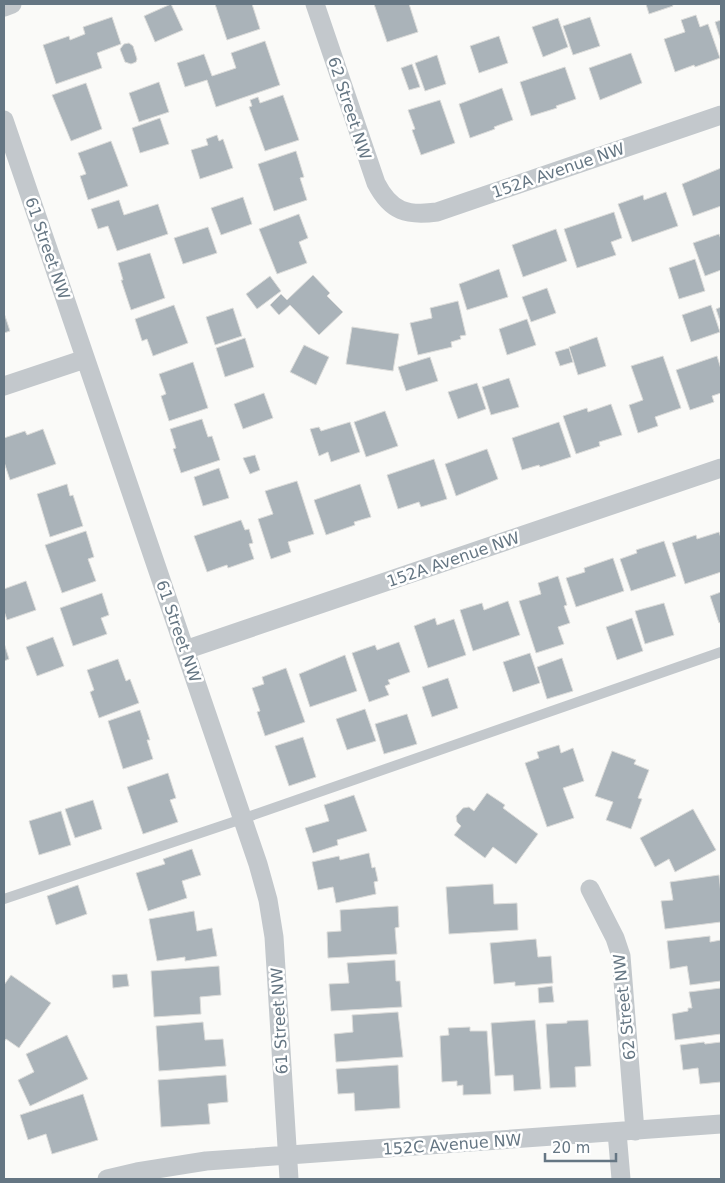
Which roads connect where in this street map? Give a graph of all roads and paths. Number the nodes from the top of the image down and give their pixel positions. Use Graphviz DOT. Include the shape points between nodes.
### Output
graph roads {
  1 [pos="12,4"];
  2 [pos="315,4"];
  3 [pos="4,7"];
  4 [pos="721,115"];
  5 [pos="4,120"];
  6 [pos="393,206"];
  7 [pos="85,359"];
  8 [pos="4,386"];
  9 [pos="721,468"];
  10 [pos="185,650"];
  11 [pos="721,652"];
  12 [pos="242,819"];
  13 [pos="590,889"];
  14 [pos="4,899"];
  15 [pos="721,1124"];
  16 [pos="626,1131"];
  17 [pos="287,1157"];
  18 [pos="107,1179"];
  19 [pos="289,1179"];
  20 [pos="621,1179"];
  1 -- 3 [label="street"];
  2 -- 6 [label="street, 62 Street NW" via="371,170 382,195"];
  4 -- 6 [label="street, 152A Avenue NW" via="437,212 419,214"];
  5 -- 7 [label="street, 61 Street NW"];
  7 -- 8 [label="street"];
  7 -- 10 [label="street, 61 Street NW"];
  9 -- 10 [label="street, 152A Avenue NW"];
  10 -- 12 [label="street, 61 Street NW"];
  11 -- 12 [label="lane"];
  12 -- 14 [label="lane"];
  12 -- 17 [label="street, 61 Street NW" via="268,900 274,937"];
  13 -- 16 [label="street, 62 Street NW" via="621,956"];
  15 -- 16 [label="street, 152C Avenue NW"];
  16 -- 17 [label="street, 152C Avenue NW"];
  16 -- 20 [label="street"];
  17 -- 18 [label="street, 152C Avenue NW" via="206,1161"];
  17 -- 19 [label="street"];
}
